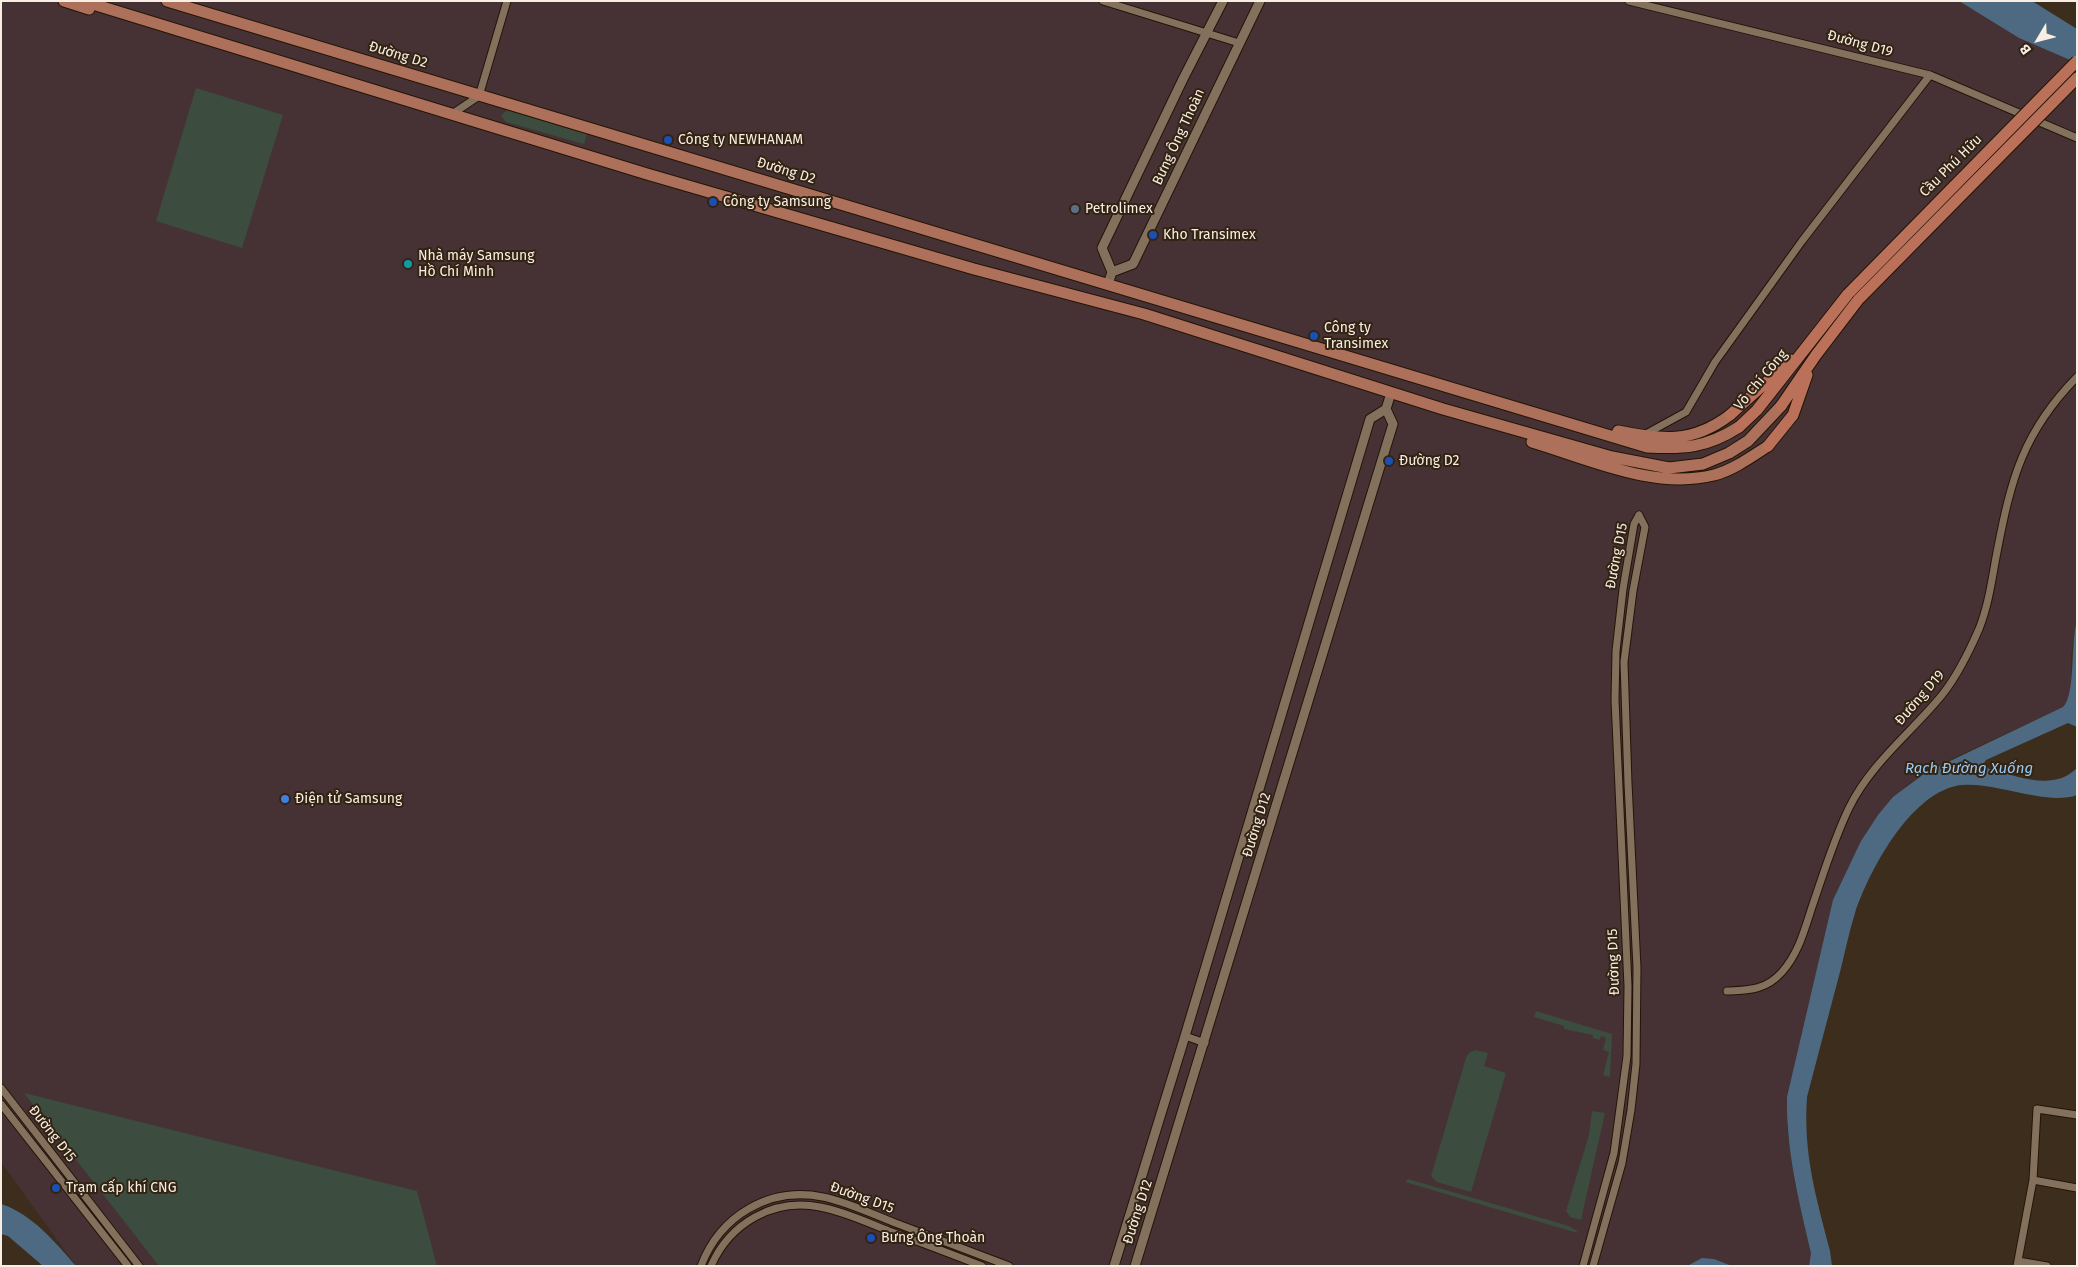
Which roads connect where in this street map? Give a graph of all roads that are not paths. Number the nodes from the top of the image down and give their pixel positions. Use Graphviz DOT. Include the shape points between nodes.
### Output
graph roads {
  1 [pos="64,1"];
  2 [pos="83,1"];
  3 [pos="167,1"];
  4 [pos="192,1"];
  5 [pos="507,1"];
  6 [pos="1103,1"];
  7 [pos="1223,1"];
  8 [pos="1260,1"];
  9 [pos="1629,1"];
  10 [pos="139,18"];
  11 [pos="229,20"];
  12 [pos="1208,32"];
  13 [pos="1239,43"];
  14 [pos="2077,61"];
  15 [pos="1930,75"];
  16 [pos="2077,78"];
  17 [pos="479,96"];
  18 [pos="452,114"];
  19 [pos="2077,138"];
  20 [pos="1112,272"];
  21 [pos="1108,284"];
  22 [pos="1853,297"];
  23 [pos="1102,303"];
  24 [pos="1804,351"];
  25 [pos="1816,355"];
  26 [pos="1399,370"];
  27 [pos="2077,377"];
  28 [pos="1419,380"];
  29 [pos="1447,381"];
  30 [pos="1458,390"];
  31 [pos="1391,393"];
  32 [pos="1413,400"];
  33 [pos="1782,406"];
  34 [pos="1386,409"];
  35 [pos="1730,415"];
  36 [pos="1739,428"];
  37 [pos="1641,436"];
  38 [pos="1768,446"];
  39 [pos="1728,991"];
  40 [pos="1185,1036"];
  41 [pos="1205,1042"];
  42 [pos="1,1088"];
  43 [pos="1,1104"];
  44 [pos="2077,1115"];
  45 [pos="2033,1180"];
  46 [pos="2077,1188"];
  47 [pos="2017,1263"];
  48 [pos="128,1266"];
  49 [pos="139,1266"];
  50 [pos="701,1266"];
  51 [pos="712,1266"];
  52 [pos="982,1266"];
  53 [pos="1009,1266"];
  54 [pos="1114,1266"];
  55 [pos="1135,1266"];
  56 [pos="1583,1266"];
  57 [pos="1593,1266"];
  58 [pos="2047,1266"];
  1 -- 10 [label="main road" via="125,20"];
  2 -- 10 [label="main road"];
  3 -- 11 [label="main road, Đường D2"];
  4 -- 11 [label="main road, Đường D2" via="216,8"];
  5 -- 17 [label="street"];
  6 -- 12 [label="street"];
  7 -- 12 [label="street, Bưng Ông Thoàn"];
  8 -- 13 [label="street, Bưng Ông Thoàn"];
  9 -- 15 [label="street, Đường D19"];
  10 -- 18 [label="main road"];
  11 -- 17 [label="main road, Đường D2"];
  12 -- 13 [label="street"];
  12 -- 20 [label="street, Bưng Ông Thoàn" via="1102,248"];
  13 -- 20 [label="street, Bưng Ông Thoàn" via="1133,264"];
  14 -- 22 [label="highway, Cầu Phú Hữu, bridge"];
  15 -- 19 [label="street, Đường D19"];
  15 -- 37 [label="street" via="1802,241 1715,362 1686,412"];
  16 -- 22 [label="highway, Cầu Phú Hữu, bridge"];
  17 -- 18 [label="street"];
  17 -- 21 [label="main road, Đường D2"];
  18 -- 23 [label="main road" via="994,274 1002,282 1032,290 1040,287"];
  20 -- 21 [label="street"];
  21 -- 23 [label="main road"];
  21 -- 26 [label="main road, Đường D2"];
  22 -- 24 [label="highway, Võ Chí Công"];
  22 -- 25 [label="highway, Võ Chí Công"];
  23 -- 31 [label="main road"];
  24 -- 35 [label="highway, Võ Chí Công"];
  24 -- 36 [label="highway, Võ Chí Công"];
  25 -- 33 [label="highway, Võ Chí Công"];
  25 -- 38 [label="highway, Võ Chí Công" via="1793,416"];
  26 -- 28 [label="main road, Đường D2"];
  26 -- 31 [label="main road"];
  27 -- 39 [label="street, Đường D19" via="2045,414 2020,459 2006,504 1988,602 1954,678 1880,762 1850,806 1792,959 1770,984 1758,990"];
  28 -- 29 [label="main road, Đường D2" via="1435,378"];
  28 -- 30 [label="main road, Đường D2"];
  29 -- 30 [label="main road, Đường D2"];
  29 -- 37 [label="main road, Đường D2"];
  30 -- 36 [label="main road, Đường D2" via="1647,447 1676,449 1703,445"];
  31 -- 32 [label="main road"];
  31 -- 34 [label="street, Đường D12"];
  32 -- 33 [label="main road" via="1607,456 1669,468 1703,464 1729,453 1748,441"];
  32 -- 38 [label="main road" via="1432,412 1642,475 1692,479 1716,474"];
  34 -- 40 [label="street, Đường D12" via="1370,418"];
  34 -- 41 [label="street, Đường D12" via="1393,424"];
  35 -- 37 [label="main road, Đường D2" via="1715,425 1684,436 1665,439"];
  40 -- 41 [label="street"];
  40 -- 54 [label="street, Đường D12"];
  41 -- 55 [label="street, Đường D12"];
  42 -- 49 [label="street, Đường D15"];
  43 -- 48 [label="street, Đường D15"];
  44 -- 45 [label="street" via="2037,1109"];
  45 -- 46 [label="street"];
  45 -- 47 [label="street"];
  47 -- 58 [label="street"];
  50 -- 53 [label="street, Đường D15" via="716,1238 749,1207 780,1196 804,1194 835,1200"];
  51 -- 52 [label="street, Đường D15" via="728,1238 744,1223 772,1208 795,1204 833,1210"];
  56 -- 57 [label="street, Đường D15" via="1614,1153 1627,1056 1628,986 1615,700 1616,651 1623,589 1634,524 1639,515 1645,527 1624,662 1637,968 1636,1064 1622,1163"];
}
